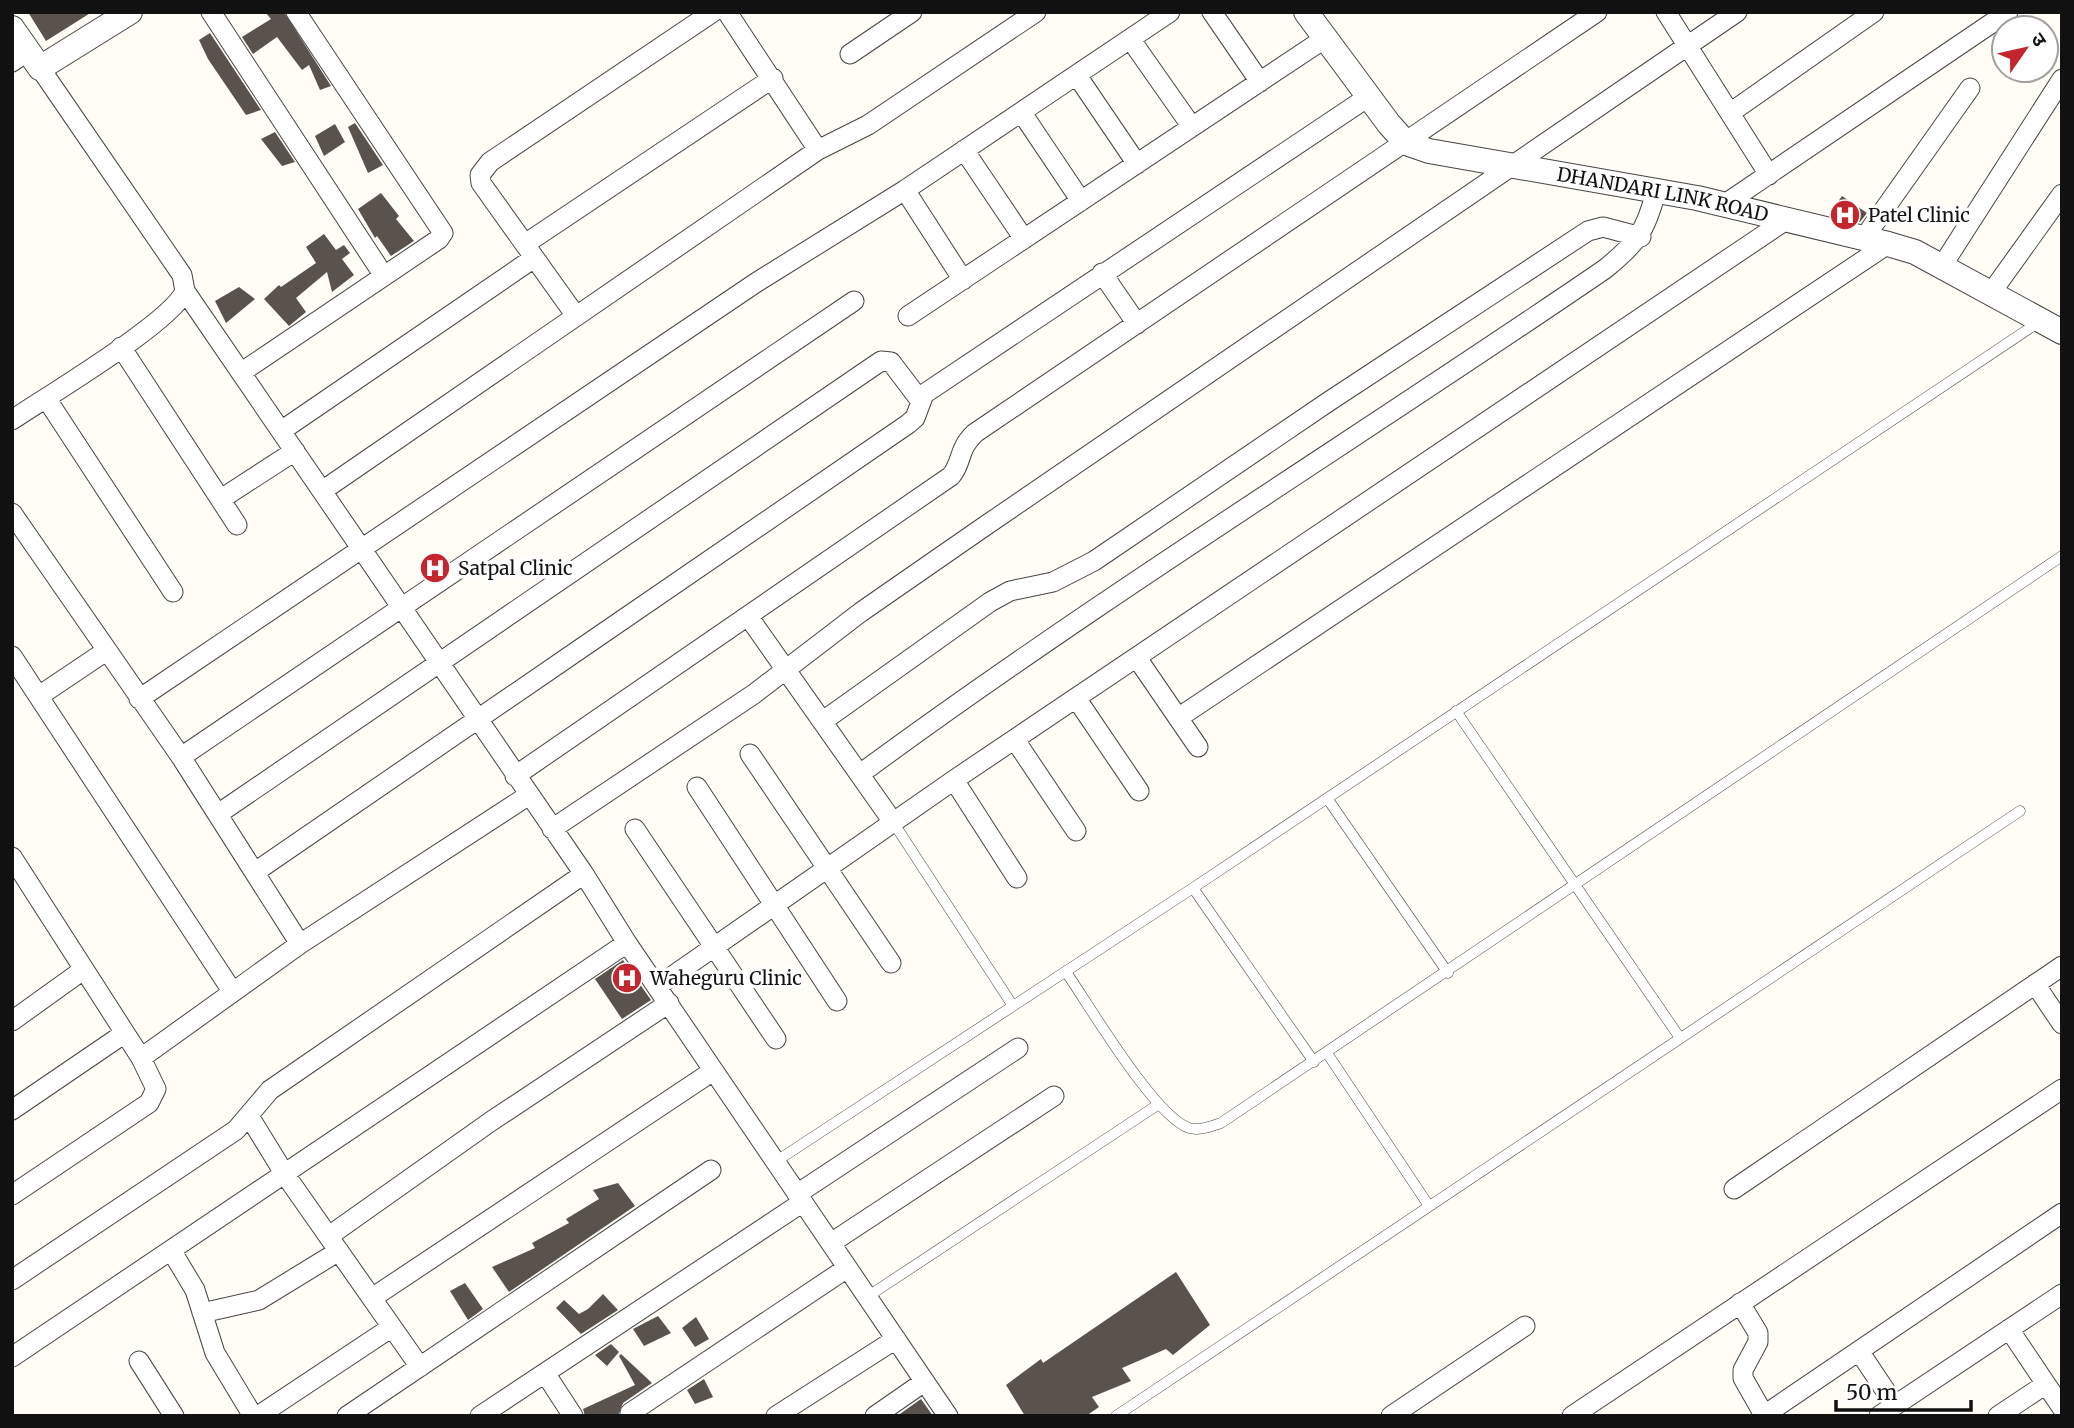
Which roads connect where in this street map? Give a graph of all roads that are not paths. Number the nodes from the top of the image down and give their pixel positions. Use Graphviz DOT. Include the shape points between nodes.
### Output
graph roads {
  1 [pos="130,12"];
  2 [pos="211,12"];
  3 [pos="296,12"];
  4 [pos="713,12"];
  5 [pos="727,12"];
  6 [pos="912,12"];
  7 [pos="1036,12"];
  8 [pos="1170,12"];
  9 [pos="1212,12"];
  10 [pos="1306,12"];
  11 [pos="1597,12"];
  12 [pos="1667,12"];
  13 [pos="1737,12"];
  14 [pos="1874,12"];
  15 [pos="2008,12"];
  16 [pos="12,28"];
  17 [pos="1324,38"];
  18 [pos="1131,40"];
  19 [pos="1688,47"];
  20 [pos="850,54"];
  21 [pos="27,60"];
  22 [pos="1077,76"];
  23 [pos="773,78"];
  24 [pos="2062,79"];
  25 [pos="1259,82"];
  26 [pos="1970,88"];
  27 [pos="1368,97"];
  28 [pos="1022,113"];
  29 [pos="1730,113"];
  30 [pos="1192,127"];
  31 [pos="1406,143"];
  32 [pos="818,150"];
  33 [pos="964,150"];
  34 [pos="1137,164"];
  35 [pos="1514,167"];
  36 [pos="1769,175"];
  37 [pos="905,190"];
  38 [pos="1656,191"];
  39 [pos="2062,194"];
  40 [pos="1081,201"];
  41 [pos="1725,204"];
  42 [pos="1790,218"];
  43 [pos="1640,237"];
  44 [pos="1024,239"];
  45 [pos="1876,241"];
  46 [pos="529,251"];
  47 [pos="1942,266"];
  48 [pos="1102,274"];
  49 [pos="384,276"];
  50 [pos="963,280"];
  51 [pos="184,291"];
  52 [pos="1991,293"];
  53 [pos="854,301"];
  54 [pos="576,316"];
  55 [pos="908,316"];
  56 [pos="1136,324"];
  57 [pos="2055,324"];
  58 [pos="121,347"];
  59 [pos="243,372"];
  60 [pos="46,398"];
  61 [pos="919,399"];
  62 [pos="12,420"];
  63 [pos="281,431"];
  64 [pos="295,451"];
  65 [pos="322,491"];
  66 [pos="221,499"];
  67 [pos="12,513"];
  68 [pos="237,525"];
  69 [pos="361,549"];
  70 [pos="2062,556"];
  71 [pos="173,592"];
  72 [pos="401,606"];
  73 [pos="748,616"];
  74 [pos="106,651"];
  75 [pos="12,656"];
  76 [pos="1137,658"];
  77 [pos="437,662"];
  78 [pos="785,671"];
  79 [pos="39,696"];
  80 [pos="1076,698"];
  81 [pos="139,699"];
  82 [pos="1456,711"];
  83 [pos="1178,718"];
  84 [pos="823,721"];
  85 [pos="478,722"];
  86 [pos="1015,740"];
  87 [pos="1198,747"];
  88 [pos="750,754"];
  89 [pos="181,757"];
  90 [pos="860,774"];
  91 [pos="515,776"];
  92 [pos="954,780"];
  93 [pos="697,787"];
  94 [pos="1139,791"];
  95 [pos="529,795"];
  96 [pos="1326,798"];
  97 [pos="2020,811"];
  98 [pos="218,814"];
  99 [pos="893,822"];
  100 [pos="552,829"];
  101 [pos="635,829"];
  102 [pos="1076,831"];
  103 [pos="12,856"];
  104 [pos="826,869"];
  105 [pos="255,872"];
  106 [pos="584,874"];
  107 [pos="1017,878"];
  108 [pos="1574,886"];
  109 [pos="1194,888"];
  110 [pos="774,905"];
  111 [pos="627,943"];
  112 [pos="300,944"];
  113 [pos="714,946"];
  114 [pos="891,963"];
  115 [pos="2062,966"];
  116 [pos="83,970"];
  117 [pos="1066,972"];
  118 [pos="1448,973"];
  119 [pos="2035,984"];
  120 [pos="658,986"];
  121 [pos="232,991"];
  122 [pos="837,1001"];
  123 [pos="669,1003"];
  124 [pos="1013,1006"];
  125 [pos="12,1021"];
  126 [pos="2062,1024"];
  127 [pos="125,1033"];
  128 [pos="1680,1038"];
  129 [pos="776,1039"];
  130 [pos="1018,1048"];
  131 [pos="1327,1053"];
  132 [pos="141,1058"];
  133 [pos="1314,1062"];
  134 [pos="713,1071"];
  135 [pos="2062,1089"];
  136 [pos="1054,1096"];
  137 [pos="1159,1104"];
  138 [pos="12,1110"];
  139 [pos="249,1116"];
  140 [pos="775,1162"];
  141 [pos="711,1170"];
  142 [pos="284,1173"];
  143 [pos="16,1186"];
  144 [pos="1734,1189"];
  145 [pos="800,1198"];
  146 [pos="1429,1206"];
  147 [pos="2062,1213"];
  148 [pos="334,1243"];
  149 [pos="831,1243"];
  150 [pos="171,1250"];
  151 [pos="848,1268"];
  152 [pos="12,1280"];
  153 [pos="2062,1294"];
  154 [pos="867,1297"];
  155 [pos="372,1298"];
  156 [pos="1740,1303"];
  157 [pos="202,1313"];
  158 [pos="1525,1326"];
  159 [pos="392,1327"];
  160 [pos="2009,1329"];
  161 [pos="896,1339"];
  162 [pos="1859,1351"];
  163 [pos="14,1352"];
  164 [pos="139,1361"];
  165 [pos="420,1367"];
  166 [pos="545,1373"];
  167 [pos="924,1382"];
  168 [pos="2055,1393"];
  169 [pos="1887,1410"];
  170 [pos="630,1413"];
  171 [pos="1763,1415"];
  172 [pos="174,1416"];
  173 [pos="255,1416"];
  174 [pos="347,1416"];
  175 [pos="480,1416"];
  176 [pos="573,1416"];
  177 [pos="776,1416"];
  178 [pos="875,1416"];
  179 [pos="948,1416"];
  180 [pos="1116,1416"];
  181 [pos="1391,1416"];
  182 [pos="1572,1416"];
  183 [pos="1998,1416"];
  1 -- 21 [label="street"];
  2 -- 49 [label="street"];
  3 -- 49 [label="street" via="443,233"];
  4 -- 46 [label="street" via="483,168 481,183"];
  5 -- 23 [label="street"];
  6 -- 20 [label="street"];
  7 -- 32 [label="street" via="877,119"];
  8 -- 18 [label="street"];
  9 -- 25 [label="street"];
  10 -- 17 [label="street"];
  11 -- 31 [label="street"];
  12 -- 19 [label="street"];
  13 -- 19 [label="street"];
  14 -- 29 [label="street"];
  15 -- 36 [label="street"];
  16 -- 21 [label="street"];
  17 -- 25 [label="street"];
  17 -- 27 [label="street"];
  18 -- 22 [label="street"];
  18 -- 30 [label="street"];
  19 -- 29 [label="street"];
  19 -- 35 [label="street"];
  21 -- 51 [label="street" via="182,275"];
  22 -- 28 [label="street"];
  22 -- 34 [label="street"];
  23 -- 32 [label="street"];
  23 -- 46 [label="street"];
  24 -- 47 [label="street"];
  25 -- 30 [label="street"];
  26 -- 45 [label="street"];
  27 -- 31 [label="street"];
  27 -- 48 [label="street"];
  28 -- 33 [label="street"];
  28 -- 40 [label="street"];
  29 -- 36 [label="street"];
  30 -- 34 [label="street"];
  31 -- 35 [label="street, DHANDARI LINK ROAD"];
  31 -- 56 [label="street"];
  32 -- 54 [label="street"];
  33 -- 37 [label="street"];
  33 -- 44 [label="street"];
  34 -- 40 [label="street"];
  35 -- 38 [label="street, DHANDARI LINK ROAD"];
  35 -- 78 [label="street" via="985,526"];
  36 -- 41 [label="street"];
  37 -- 50 [label="street"];
  37 -- 69 [label="street" via="757,282"];
  38 -- 41 [label="street, DHANDARI LINK ROAD"];
  38 -- 43 [label="street"];
  39 -- 52 [label="street"];
  40 -- 44 [label="street"];
  41 -- 42 [label="street, DHANDARI LINK ROAD"];
  42 -- 45 [label="street, DHANDARI LINK ROAD"];
  42 -- 76 [label="street"];
  43 -- 84 [label="street" via="1603,227 1588,231 1094,561 1053,582 1010,591 990,602"];
  43 -- 90 [label="street" via="1594,277 1161,565"];
  44 -- 50 [label="street"];
  45 -- 47 [label="street, DHANDARI LINK ROAD" via="1915,252"];
  45 -- 83 [label="street"];
  46 -- 54 [label="street"];
  46 -- 63 [label="street"];
  47 -- 52 [label="street, DHANDARI LINK ROAD"];
  48 -- 56 [label="street"];
  48 -- 61 [label="street"];
  49 -- 59 [label="street"];
  50 -- 55 [label="street"];
  51 -- 58 [label="street" via="172,308"];
  51 -- 59 [label="street"];
  52 -- 57 [label="street, DHANDARI LINK ROAD"];
  53 -- 72 [label="street"];
  54 -- 65 [label="street"];
  56 -- 73 [label="street" via="975,433 963,445 951,476"];
  57 -- 82 [label="lane"];
  58 -- 60 [label="street"];
  58 -- 66 [label="street"];
  59 -- 63 [label="street"];
  60 -- 62 [label="street"];
  60 -- 71 [label="street"];
  61 -- 77 [label="street" via="891,362 881,361"];
  61 -- 85 [label="street" via="915,418 908,424 656,594"];
  63 -- 64 [label="street"];
  64 -- 65 [label="street"];
  64 -- 66 [label="street"];
  65 -- 69 [label="street"];
  66 -- 68 [label="street"];
  67 -- 74 [label="street"];
  69 -- 72 [label="street"];
  69 -- 81 [label="street"];
  70 -- 108 [label="lane"];
  72 -- 77 [label="street"];
  72 -- 89 [label="street"];
  73 -- 78 [label="street"];
  73 -- 91 [label="street"];
  74 -- 79 [label="street"];
  74 -- 81 [label="street"];
  75 -- 79 [label="street"];
  76 -- 80 [label="street"];
  76 -- 83 [label="street"];
  77 -- 85 [label="street"];
  77 -- 98 [label="street"];
  78 -- 84 [label="street"];
  78 -- 100 [label="street"];
  79 -- 121 [label="street"];
  80 -- 86 [label="street"];
  80 -- 94 [label="street"];
  81 -- 89 [label="street"];
  82 -- 96 [label="lane"];
  82 -- 108 [label="lane"];
  83 -- 87 [label="street"];
  84 -- 90 [label="street"];
  85 -- 91 [label="street"];
  85 -- 105 [label="street"];
  86 -- 92 [label="street"];
  86 -- 102 [label="street"];
  88 -- 104 [label="street"];
  89 -- 98 [label="street"];
  90 -- 99 [label="street"];
  91 -- 95 [label="street"];
  92 -- 99 [label="street"];
  92 -- 107 [label="street"];
  93 -- 110 [label="street"];
  95 -- 100 [label="street"];
  95 -- 112 [label="street"];
  96 -- 109 [label="lane"];
  96 -- 118 [label="lane"];
  97 -- 128 [label="lane"];
  98 -- 105 [label="street"];
  99 -- 104 [label="street"];
  99 -- 124 [label="lane"];
  100 -- 106 [label="street"];
  101 -- 113 [label="street"];
  103 -- 116 [label="street"];
  104 -- 110 [label="street"];
  104 -- 114 [label="street"];
  105 -- 112 [label="street"];
  106 -- 111 [label="street"];
  106 -- 139 [label="street" via="270,1090"];
  108 -- 118 [label="lane"];
  108 -- 128 [label="lane"];
  109 -- 117 [label="lane"];
  109 -- 133 [label="lane"];
  110 -- 113 [label="street"];
  110 -- 122 [label="street"];
  111 -- 120 [label="street"];
  111 -- 142 [label="street"];
  112 -- 121 [label="street"];
  113 -- 120 [label="street"];
  113 -- 129 [label="street"];
  115 -- 119 [label="street"];
  116 -- 125 [label="street"];
  116 -- 127 [label="street"];
  117 -- 124 [label="lane"];
  117 -- 137 [label="lane"];
  118 -- 131 [label="lane"];
  119 -- 126 [label="street"];
  119 -- 144 [label="street"];
  120 -- 123 [label="street"];
  121 -- 132 [label="street"];
  123 -- 134 [label="street"];
  123 -- 148 [label="street" via="490,1122"];
  124 -- 140 [label="lane"];
  127 -- 132 [label="street"];
  127 -- 138 [label="street"];
  128 -- 146 [label="lane"];
  130 -- 145 [label="street"];
  131 -- 133 [label="lane"];
  131 -- 146 [label="lane"];
  132 -- 143 [label="street" via="156,1090 149,1103"];
  133 -- 137 [label="lane" via="1221,1123 1202,1129 1188,1128"];
  134 -- 140 [label="street"];
  134 -- 155 [label="street"];
  135 -- 156 [label="street"];
  136 -- 149 [label="street"];
  137 -- 154 [label="lane"];
  139 -- 142 [label="street"];
  139 -- 152 [label="street" via="236,1130"];
  140 -- 145 [label="street"];
  141 -- 165 [label="street"];
  142 -- 148 [label="street"];
  142 -- 150 [label="street"];
  145 -- 149 [label="street"];
  145 -- 166 [label="street"];
  146 -- 180 [label="lane"];
  147 -- 162 [label="street"];
  148 -- 155 [label="street"];
  148 -- 157 [label="street" via="259,1300"];
  149 -- 151 [label="street"];
  150 -- 157 [label="street" via="191,1281"];
  150 -- 163 [label="street"];
  151 -- 154 [label="street"];
  151 -- 170 [label="street"];
  153 -- 160 [label="street"];
  154 -- 161 [label="street"];
  155 -- 159 [label="street"];
  156 -- 171 [label="street" via="1758,1333 1743,1378"];
  156 -- 182 [label="street"];
  157 -- 173 [label="street" via="215,1353"];
  158 -- 181 [label="street"];
  159 -- 165 [label="street"];
  159 -- 173 [label="street"];
  160 -- 168 [label="street"];
  160 -- 169 [label="street"];
  161 -- 167 [label="street"];
  161 -- 177 [label="street"];
  162 -- 169 [label="street"];
  162 -- 171 [label="street"];
  164 -- 172 [label="street"];
  165 -- 174 [label="street"];
  166 -- 175 [label="street"];
  166 -- 176 [label="street"];
  167 -- 178 [label="street"];
  167 -- 179 [label="street"];
  168 -- 183 [label="street"];
}
